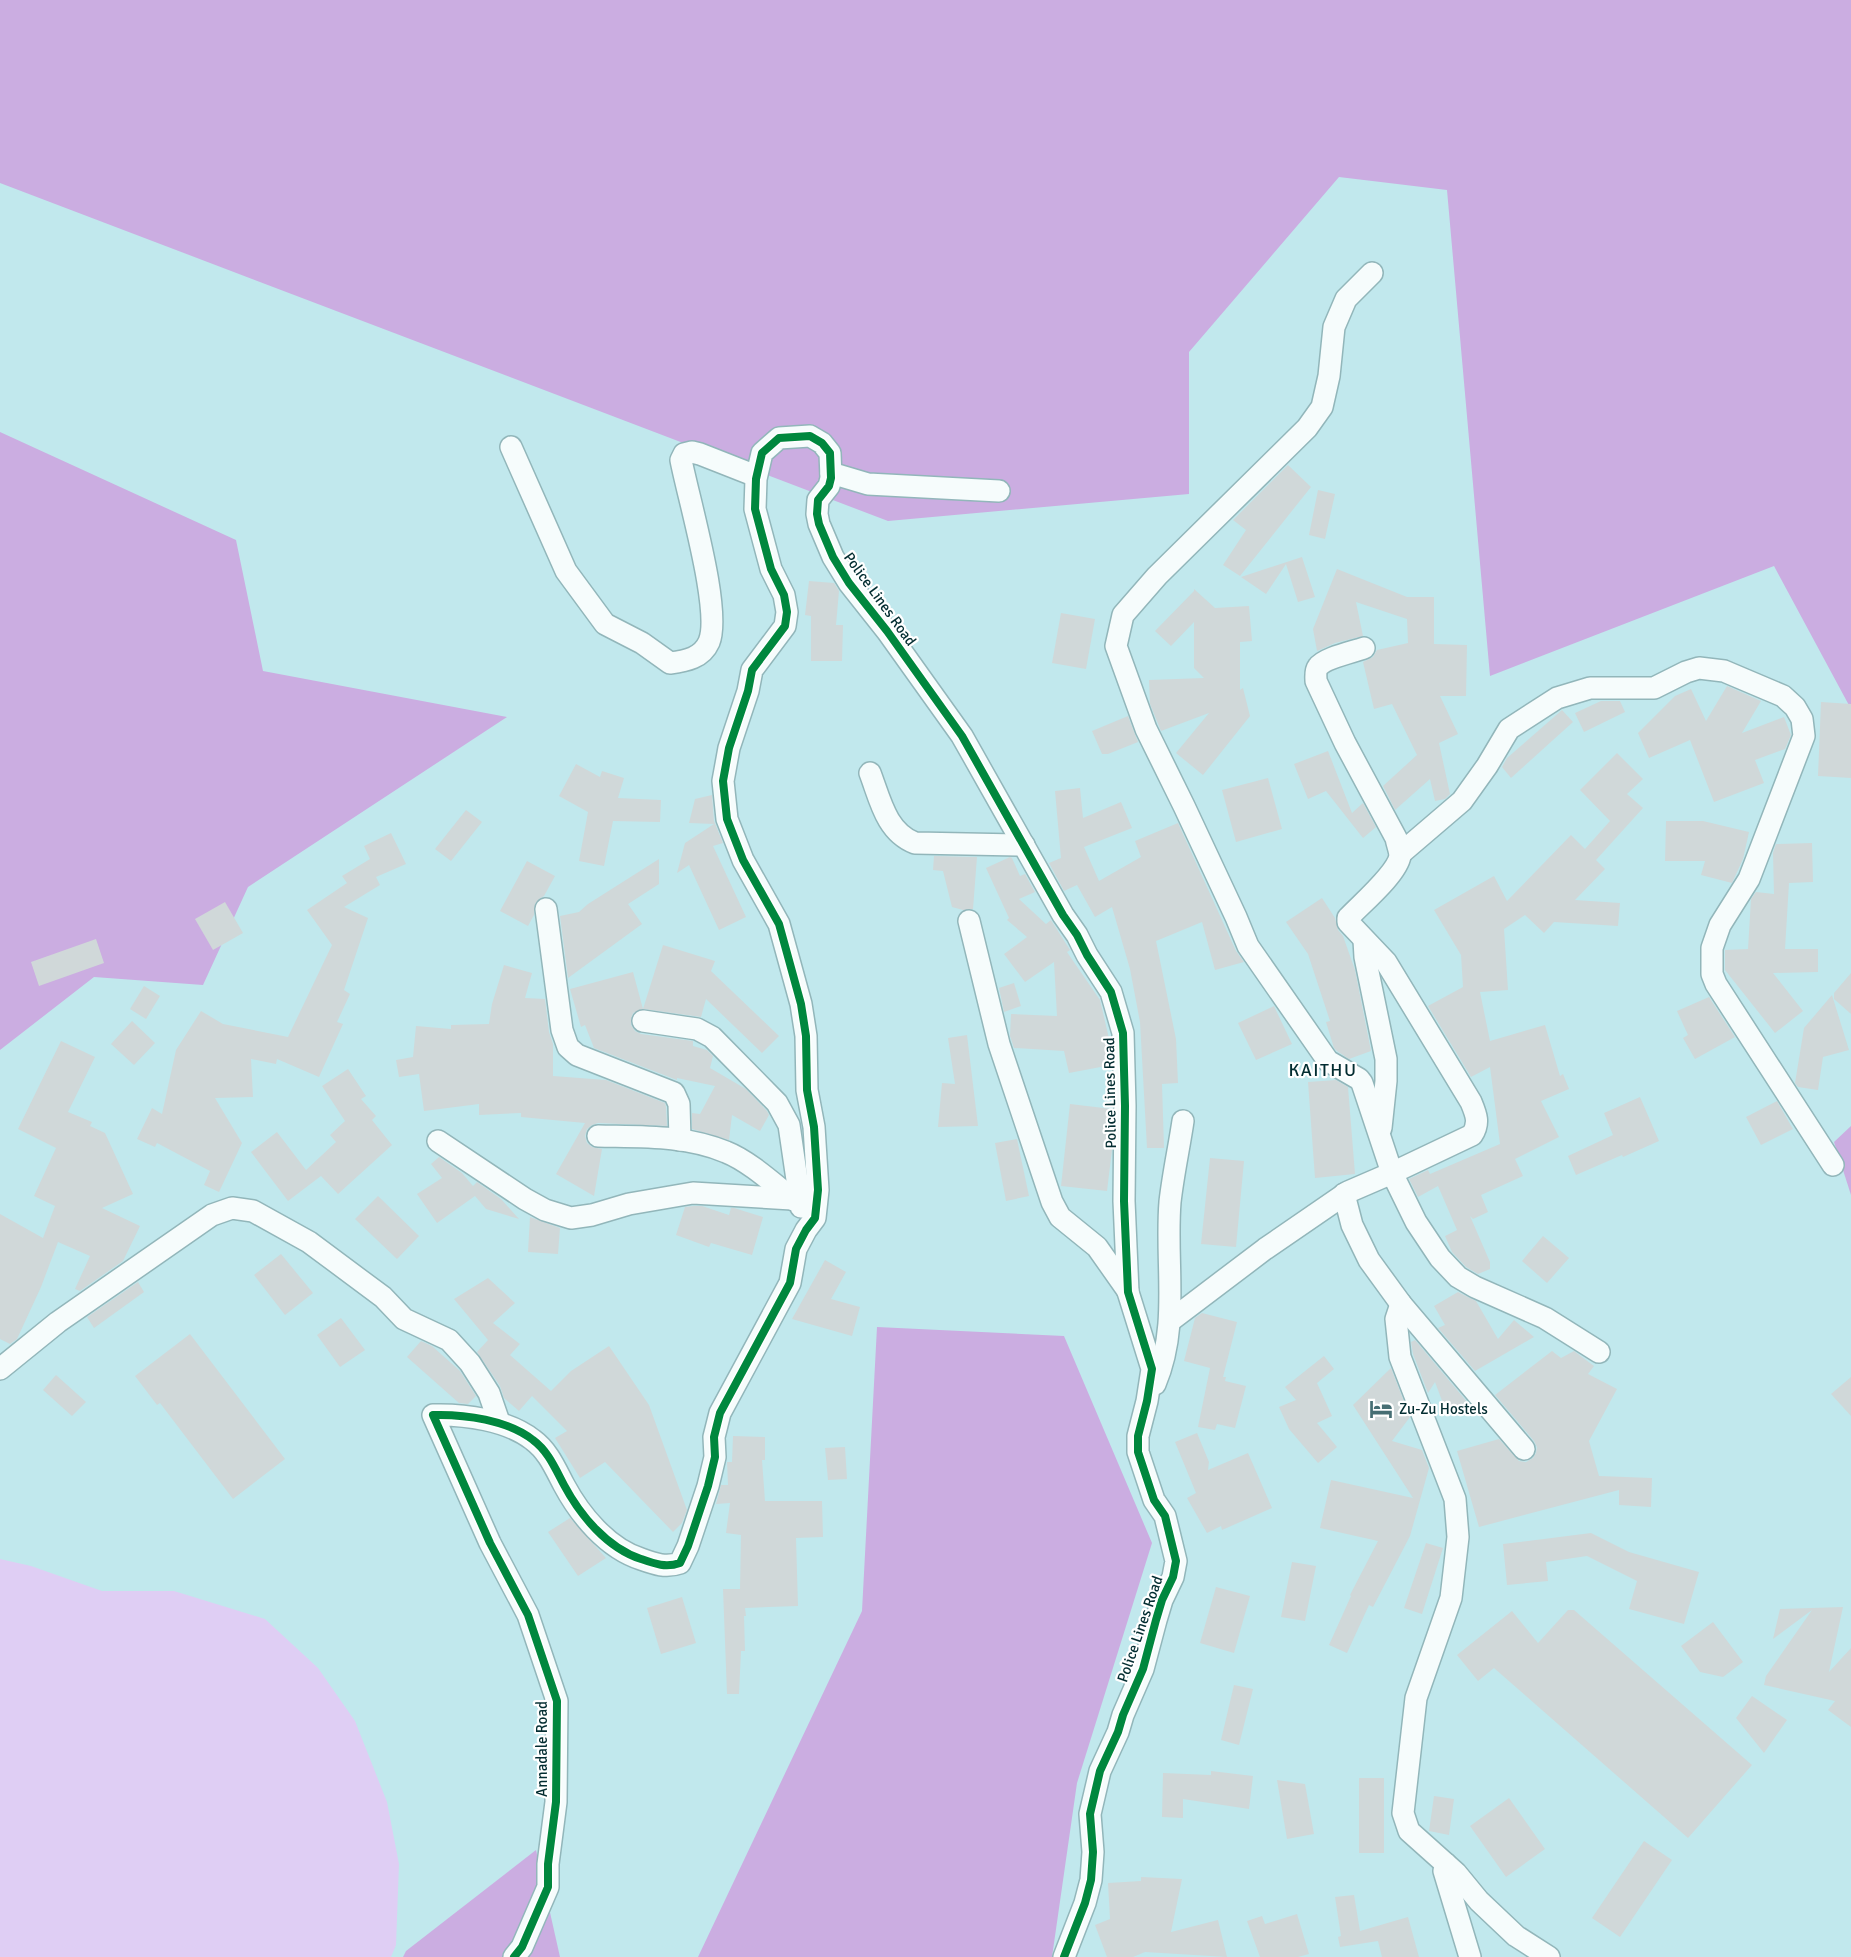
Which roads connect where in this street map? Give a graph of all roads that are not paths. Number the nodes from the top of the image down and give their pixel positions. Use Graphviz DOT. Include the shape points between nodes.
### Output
graph roads {
  1 [pos="1372,273"];
  2 [pos="512,447"];
  3 [pos="831,473"];
  4 [pos="756,476"];
  5 [pos="999,491"];
  6 [pos="1364,648"];
  7 [pos="870,773"];
  8 [pos="1024,844"];
  9 [pos="1400,854"];
  10 [pos="546,909"];
  11 [pos="969,921"];
  12 [pos="1364,940"];
  13 [pos="643,1021"];
  14 [pos="1183,1121"];
  15 [pos="598,1136"];
  16 [pos="1380,1137"];
  17 [pos="680,1140"];
  18 [pos="438,1141"];
  19 [pos="1833,1165"];
  20 [pos="1392,1173"];
  21 [pos="1344,1194"];
  22 [pos="803,1208"];
  23 [pos="1128,1292"];
  24 [pos="1401,1304"];
  25 [pos="1170,1321"];
  26 [pos="1599,1352"];
  27 [pos="0,1369"];
  28 [pos="1147,1401"];
  29 [pos="499,1422"];
  30 [pos="1524,1449"];
  31 [pos="1446,1864"];
  32 [pos="514,1957"];
  33 [pos="1064,1957"];
  34 [pos="1470,1957"];
  35 [pos="1549,1957"];
  1 -- 16 [label="street" via="1346,299 1334,327 1322,407 1307,428 1157,576 1123,615 1116,646 1146,729 1248,946 1328,1061 1359,1079"];
  2 -- 4 [label="street" via="566,571 605,624 670,663 689,660 702,652 710,642 712,619 681,459 692,452"];
  3 -- 4 [label="street" via="830,453 822,443 810,436 790,436 779,438 762,453"];
  3 -- 5 [label="street" via="868,484"];
  3 -- 8 [label="street, Police Lines Road" via="818,500 817,514 833,557 962,736"];
  4 -- 22 [label="street" via="755,509 787,612 784,626 752,670 723,781 727,819 743,860 779,924 801,1004 818,1190"];
  6 -- 9 [label="street" via="1319,665 1316,681 1396,838"];
  7 -- 8 [label="street" via="891,825 903,838 915,843"];
  8 -- 23 [label="street, Police Lines Road" via="1111,992 1123,1033"];
  9 -- 12 [label="street" via="1383,883 1348,918"];
  9 -- 19 [label="street" via="1462,801 1509,729 1557,698 1590,688 1654,688 1699,668 1724,671 1783,696 1802,719 1804,736 1749,879 1720,925 1712,948 1712,974"];
  10 -- 17 [label="street" via="562,1030 568,1047 577,1055 674,1093 679,1104"];
  11 -- 23 [label="street" via="999,1044 1052,1202 1060,1217 1097,1247"];
  12 -- 16 [label="street" via="1386,1059"];
  12 -- 20 [label="street" via="1386,962 1478,1116 1472,1135"];
  13 -- 22 [label="street" via="697,1029 712,1037 777,1103 789,1125"];
  14 -- 25 [label="street" via="1170,1203"];
  15 -- 17 [label="street"];
  16 -- 20 [label="street"];
  17 -- 22 [label="street" via="728,1152"];
  18 -- 22 [label="street" via="545,1210 571,1218 693,1193"];
  20 -- 21 [label="street"];
  20 -- 26 [label="street" via="1429,1244 1458,1277 1545,1318"];
  21 -- 24 [label="street" via="1352,1225 1369,1260"];
  21 -- 25 [label="street"];
  22 -- 29 [label="street" via="806,1230 796,1249 790,1283 720,1413 710,1476 680,1563 658,1565 615,1547 579,1509 546,1453 532,1439"];
  23 -- 28 [label="street, Police Lines Road" via="1152,1369"];
  24 -- 30 [label="street"];
  24 -- 31 [label="street" via="1396,1319 1400,1357 1455,1499 1458,1537 1451,1598 1416,1698 1403,1813 1409,1831"];
  25 -- 28 [label="street" via="1163,1364"];
  27 -- 29 [label="street" via="58,1322 212,1215 232,1208 253,1211 309,1242 382,1297 404,1319 449,1340 489,1393"];
  28 -- 33 [label="street, Police Lines Road" via="1138,1452 1154,1500 1165,1516 1176,1561 1143,1668 1100,1771 1090,1814 1090,1880"];
  29 -- 32 [label="street, Annadale Road" via="433,1415 490,1543 528,1615 557,1701 556,1802 548,1887"];
  31 -- 34 [label="street" via="1444,1871"];
  31 -- 35 [label="street" via="1516,1936"];
}
